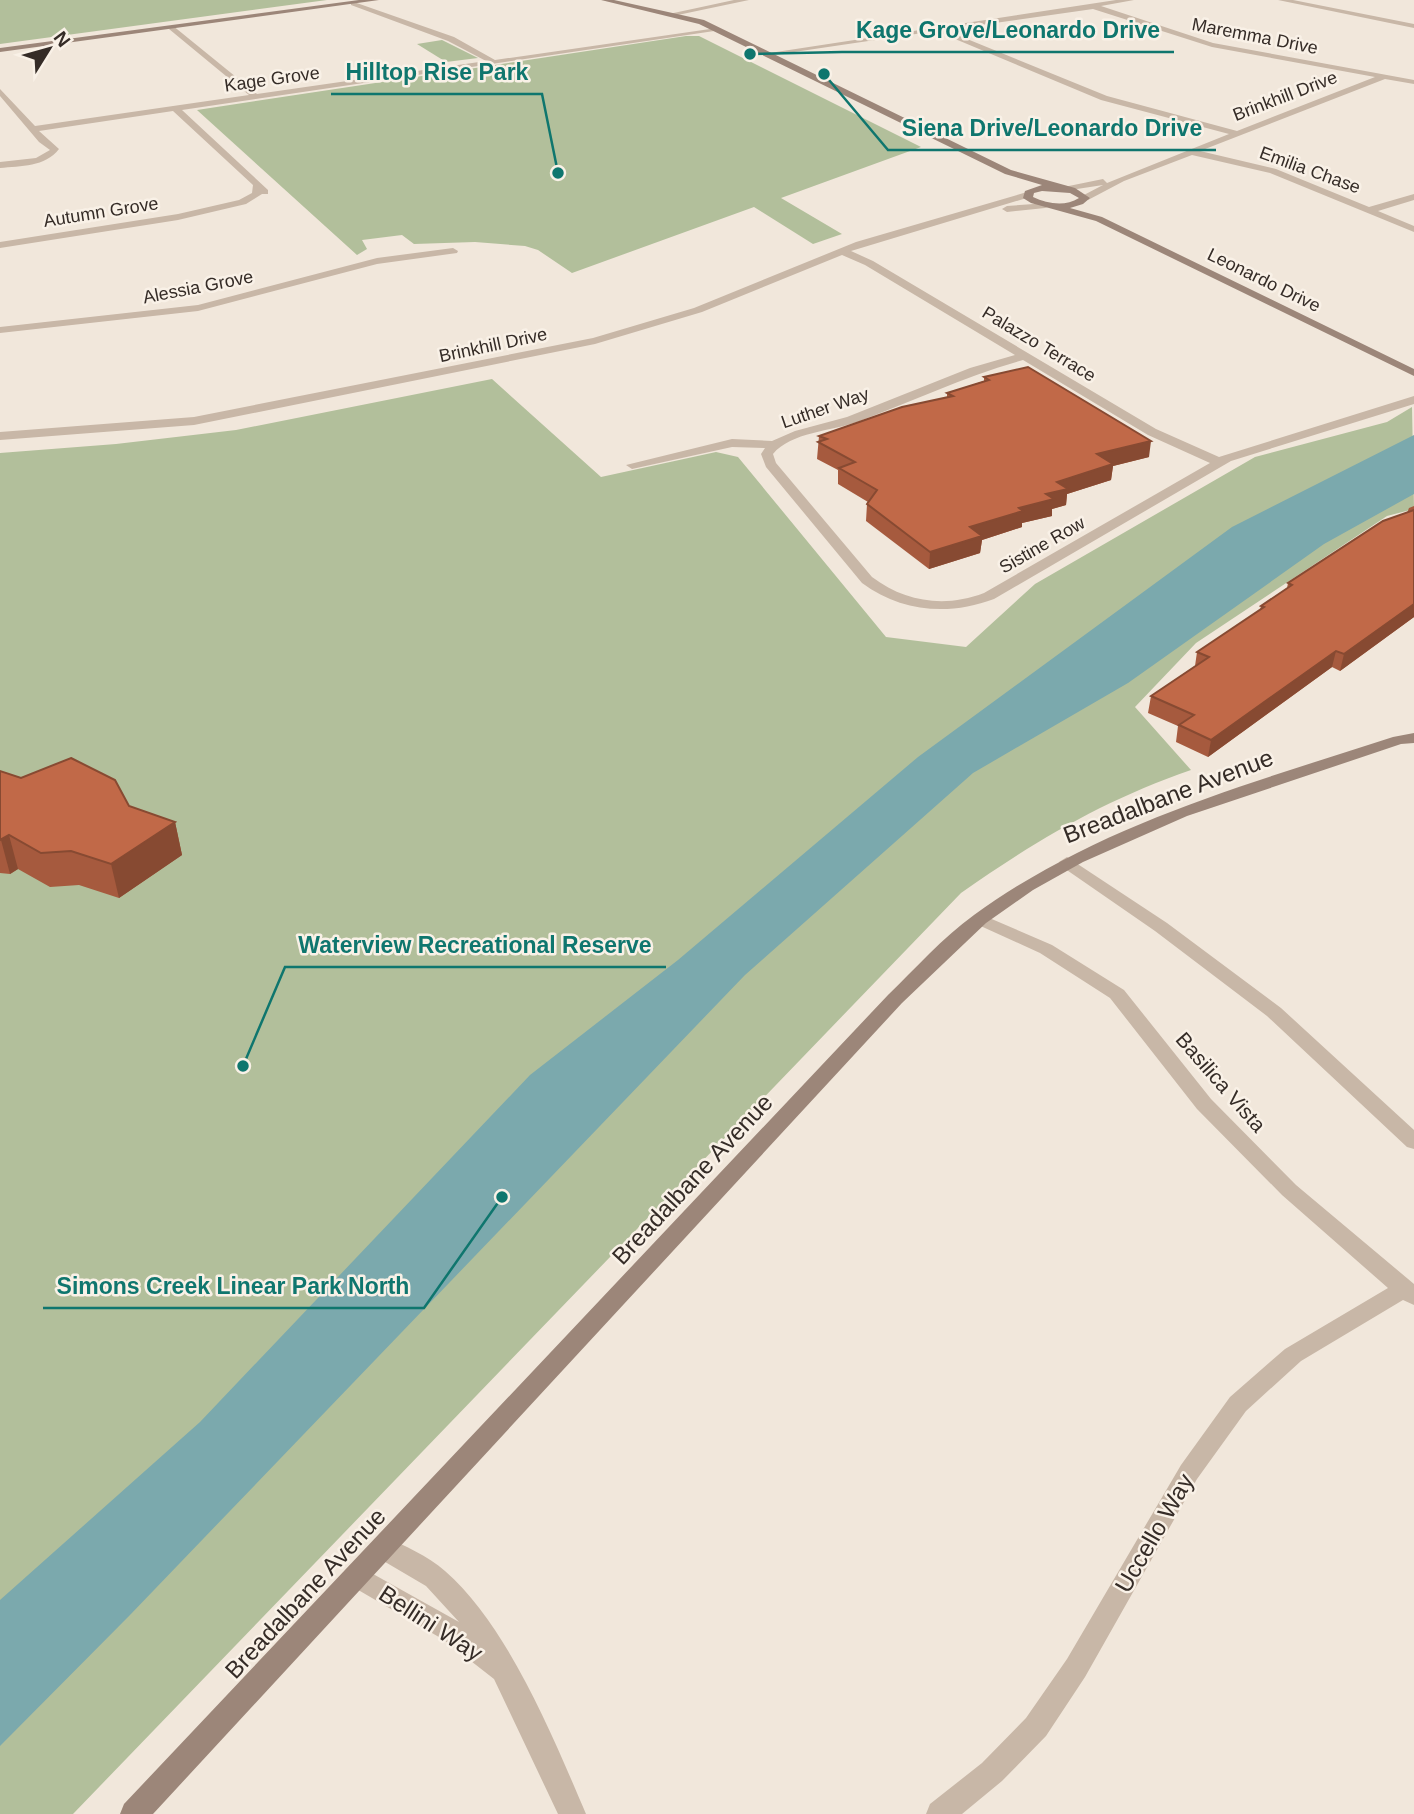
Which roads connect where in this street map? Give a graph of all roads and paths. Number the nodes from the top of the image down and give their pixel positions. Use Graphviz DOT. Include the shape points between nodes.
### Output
graph roads {
  1 [pos="605,0"];
  2 [pos="744,0"];
  3 [pos="1130,0"];
  4 [pos="1282,0"];
  5 [pos="371,1"];
  6 [pos="354,3"];
  7 [pos="1093,6"];
  8 [pos="375,10"];
  9 [pos="673,14"];
  10 [pos="1414,26"];
  11 [pos="172,27"];
  12 [pos="714,28"];
  13 [pos="937,29"];
  14 [pos="0,50"];
  15 [pos="767,54"];
  16 [pos="494,62"];
  17 [pos="1384,76"];
  18 [pos="1414,82"];
  19 [pos="0,91"];
  20 [pos="256,97"];
  21 [pos="177,109"];
  22 [pos="32,129"];
  23 [pos="1236,133"];
  24 [pos="1192,152"];
  25 [pos="0,165"];
  26 [pos="1008,172"];
  27 [pos="1121,179"];
  28 [pos="1062,188"];
  29 [pos="1027,195"];
  30 [pos="1414,197"];
  31 [pos="1085,198"];
  32 [pos="1048,205"];
  33 [pos="1370,210"];
  34 [pos="974,212"];
  35 [pos="1099,219"];
  36 [pos="1414,229"];
  37 [pos="0,244"];
  38 [pos="453,251"];
  39 [pos="842,251"];
  40 [pos="0,330"];
  41 [pos="1024,356"];
  42 [pos="1414,373"];
  43 [pos="1414,388"];
  44 [pos="1414,400"];
  45 [pos="1389,407"];
  46 [pos="0,436"];
  47 [pos="774,445"];
  48 [pos="1219,463"];
  49 [pos="632,465"];
  50 [pos="1409,736"];
  51 [pos="1067,862"];
  52 [pos="980,919"];
  53 [pos="1414,1142"];
  54 [pos="1409,1293"];
  55 [pos="384,1548"];
  56 [pos="357,1576"];
  57 [pos="503,1672"];
  58 [pos="134,1814"];
  59 [pos="572,1814"];
  60 [pos="940,1814"];
  1 -- 9 [label="street"];
  2 -- 9 [label="street"];
  3 -- 7 [label="street"];
  4 -- 10 [label="street"];
  5 -- 6 [label="street"];
  5 -- 8 [label="street"];
  6 -- 8 [label="street"];
  6 -- 11 [label="street"];
  7 -- 13 [label="street"];
  7 -- 17 [label="street, Maremma Drive" via="1212,45"];
  8 -- 16 [label="street" via="451,39"];
  9 -- 12 [label="street"];
  11 -- 14 [label="street"];
  11 -- 20 [label="street"];
  12 -- 15 [label="street"];
  12 -- 16 [label="street, Kage Grove"];
  13 -- 15 [label="street"];
  13 -- 23 [label="street" via="1104,98"];
  15 -- 26 [label="street"];
  16 -- 20 [label="street, Kage Grove"];
  17 -- 18 [label="street, Maremma Drive"];
  17 -- 23 [label="street, Brinkhill Drive"];
  19 -- 22 [label="street"];
  20 -- 21 [label="street, Kage Grove"];
  21 -- 22 [label="street, Kage Grove"];
  21 -- 37 [label="street, Autumn Grove" via="270,198"];
  22 -- 25 [label="street" via="55,149 49,157"];
  23 -- 24 [label="street, Brinkhill Drive"];
  24 -- 27 [label="street, Brinkhill Drive"];
  24 -- 33 [label="street, Emilia Chase" via="1273,171"];
  26 -- 28 [label="street"];
  26 -- 29 [label="street"];
  27 -- 28 [label="street, Brinkhill Drive"];
  27 -- 31 [label="street, Brinkhill Drive"];
  28 -- 29 [label="street" via="1035,189"];
  28 -- 31 [label="street"];
  29 -- 32 [label="street, Leonardo Drive"];
  29 -- 34 [label="street, Brinkhill Drive"];
  30 -- 33 [label="street"];
  31 -- 32 [label="street" via="1077,204"];
  31 -- 35 [label="street, Leonardo Drive"];
  32 -- 34 [label="street, Brinkhill Drive"];
  32 -- 35 [label="street, Leonardo Drive"];
  33 -- 36 [label="street, Emilia Chase"];
  34 -- 39 [label="street, Brinkhill Drive"];
  35 -- 42 [label="street, Leonardo Drive"];
  38 -- 40 [label="street, Alessia Grove" via="397,254 198,308"];
  39 -- 41 [label="street, Palazzo Terrace"];
  39 -- 46 [label="street, Brinkhill Drive" via="698,310 543,353 194,421"];
  41 -- 47 [label="street, Luther Way" via="974,370 852,420"];
  41 -- 48 [label="street, Palazzo Terrace" via="1176,445"];
  43 -- 45 [label="street, Sistine Row"];
  44 -- 45 [label="street, Sistine Row"];
  45 -- 48 [label="street, Sistine Row" via="1248,449"];
  47 -- 48 [label="street, Sistine Row" via="767,454 770,464 867,580 900,600 942,606 989,596"];
  47 -- 49 [label="street, Luther Way" via="732,443"];
  50 -- 51 [label="street, Breadalbane Avenue" via="1137,830"];
  51 -- 52 [label="street, Breadalbane Avenue"];
  51 -- 53 [label="street" via="1274,1012"];
  52 -- 54 [label="street, Basilica Vista" via="1046,949 1117,993 1214,1113 1289,1190"];
  52 -- 55 [label="street, Breadalbane Avenue" via="895,999"];
  54 -- 60 [label="street, Uccello Way" via="1293,1355 1238,1404 1189,1472 1076,1668 1036,1727 992,1772"];
  55 -- 56 [label="street, Breadalbane Avenue"];
  55 -- 57 [label="street, Bellini Way" via="434,1577 464,1606 485,1634"];
  56 -- 57 [label="street, Bellini Way" via="453,1632"];
  56 -- 58 [label="street, Breadalbane Avenue"];
  57 -- 59 [label="street, Bellini Way"];
}
